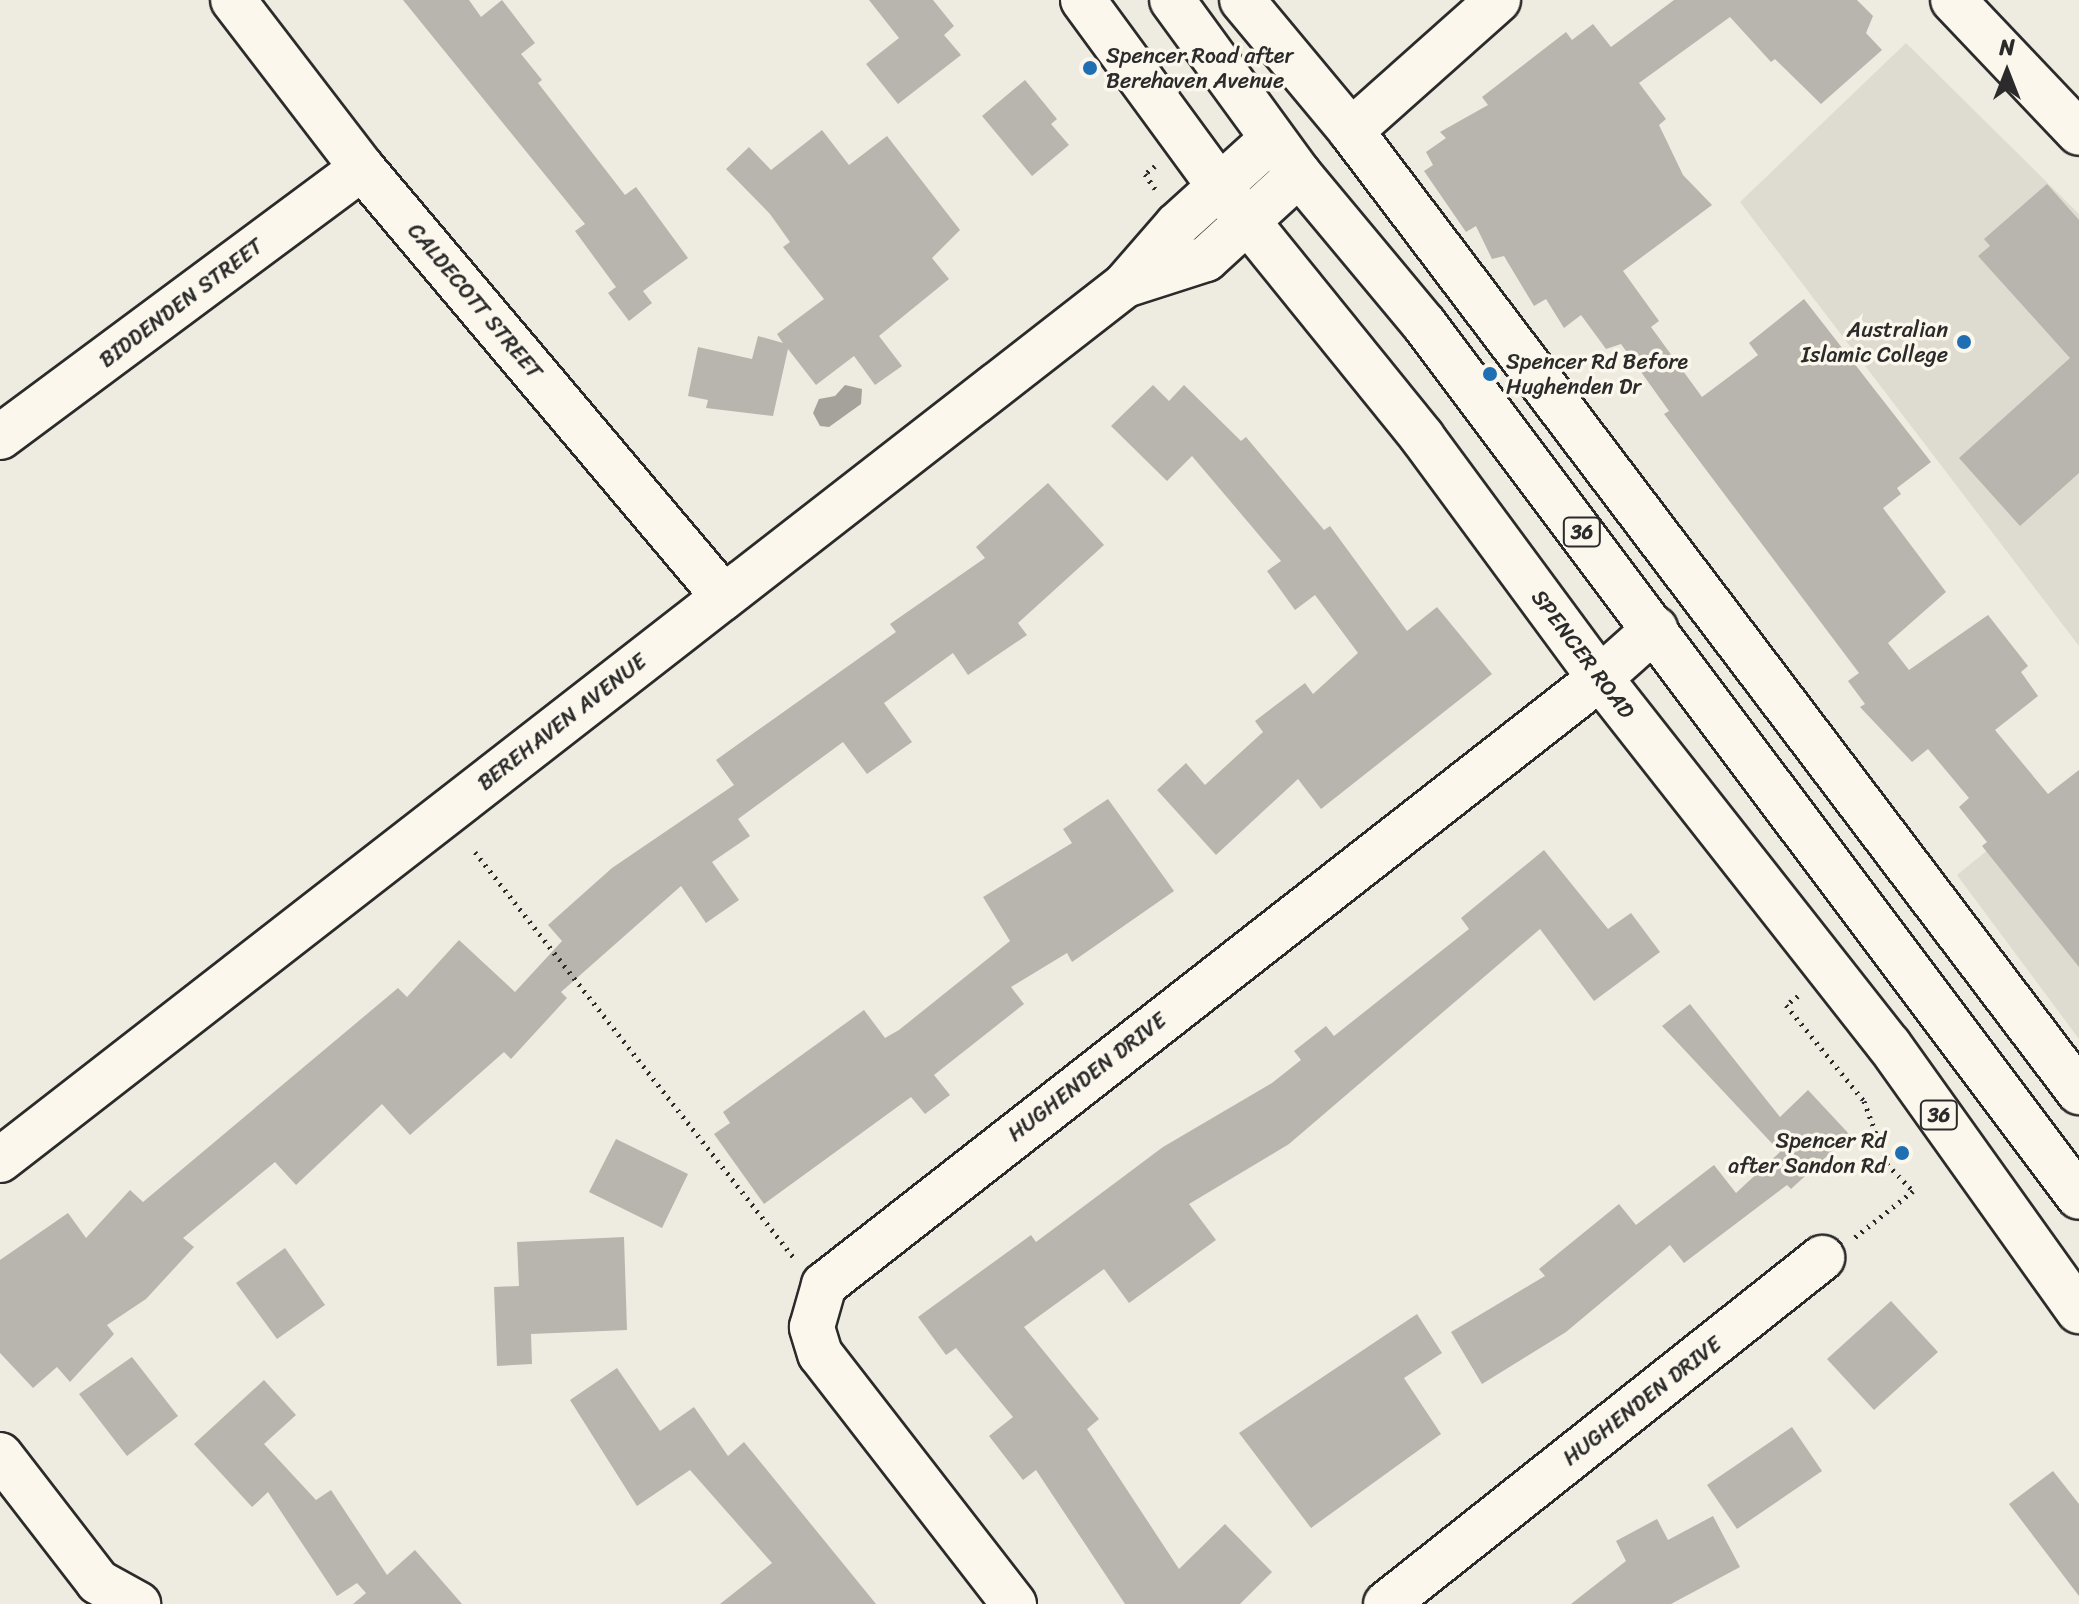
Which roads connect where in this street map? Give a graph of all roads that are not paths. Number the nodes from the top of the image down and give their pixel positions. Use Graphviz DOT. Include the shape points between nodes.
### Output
graph roads {
  1 [pos="233,0"];
  2 [pos="1083,0"];
  3 [pos="1172,0"];
  4 [pos="1242,0"];
  5 [pos="1498,0"];
  6 [pos="1953,0"];
  7 [pos="1351,131"];
  8 [pos="2079,133"];
  9 [pos="1272,139"];
  10 [pos="362,168"];
  11 [pos="1299,174"];
  12 [pos="1232,203"];
  13 [pos="0,437"];
  14 [pos="724,597"];
  15 [pos="1655,629"];
  16 [pos="1600,678"];
  17 [pos="2079,1092"];
  18 [pos="0,1160"];
  19 [pos="2079,1197"];
  20 [pos="1822,1258"];
  21 [pos="2079,1311"];
  22 [pos="0,1455"];
  23 [pos="90,1593"];
  24 [pos="138,1604"];
  25 [pos="1014,1604"];
  26 [pos="1386,1604"];
  1 -- 10 [label="street, CALDECOTT STREET"];
  2 -- 12 [label="street, SPENCER ROAD / 36"];
  3 -- 9 [label="street, 36"];
  4 -- 7 [label="street"];
  5 -- 7 [label="street"];
  6 -- 8 [label="street"];
  7 -- 17 [label="street"];
  9 -- 11 [label="street, 36"];
  9 -- 12 [label="street, BEREHAVEN AVENUE"];
  10 -- 13 [label="street, BIDDENDEN STREET"];
  10 -- 14 [label="street, CALDECOTT STREET"];
  11 -- 12 [label="street, BEREHAVEN AVENUE"];
  11 -- 15 [label="street, 36" via="1424,324"];
  12 -- 14 [label="street, BEREHAVEN AVENUE" via="1177,225 1125,285"];
  12 -- 16 [label="street, SPENCER ROAD / 36" via="1422,437"];
  14 -- 18 [label="street, BEREHAVEN AVENUE"];
  15 -- 16 [label="street, HUGHENDEN DRIVE"];
  15 -- 19 [label="street, 36"];
  16 -- 21 [label="street, SPENCER ROAD / 36" via="1889,1045"];
  16 -- 25 [label="street, HUGHENDEN DRIVE" via="824,1285 812,1327 820,1354"];
  20 -- 26 [label="street, HUGHENDEN DRIVE"];
  22 -- 23 [label="street"];
  23 -- 24 [label="street"];
}
